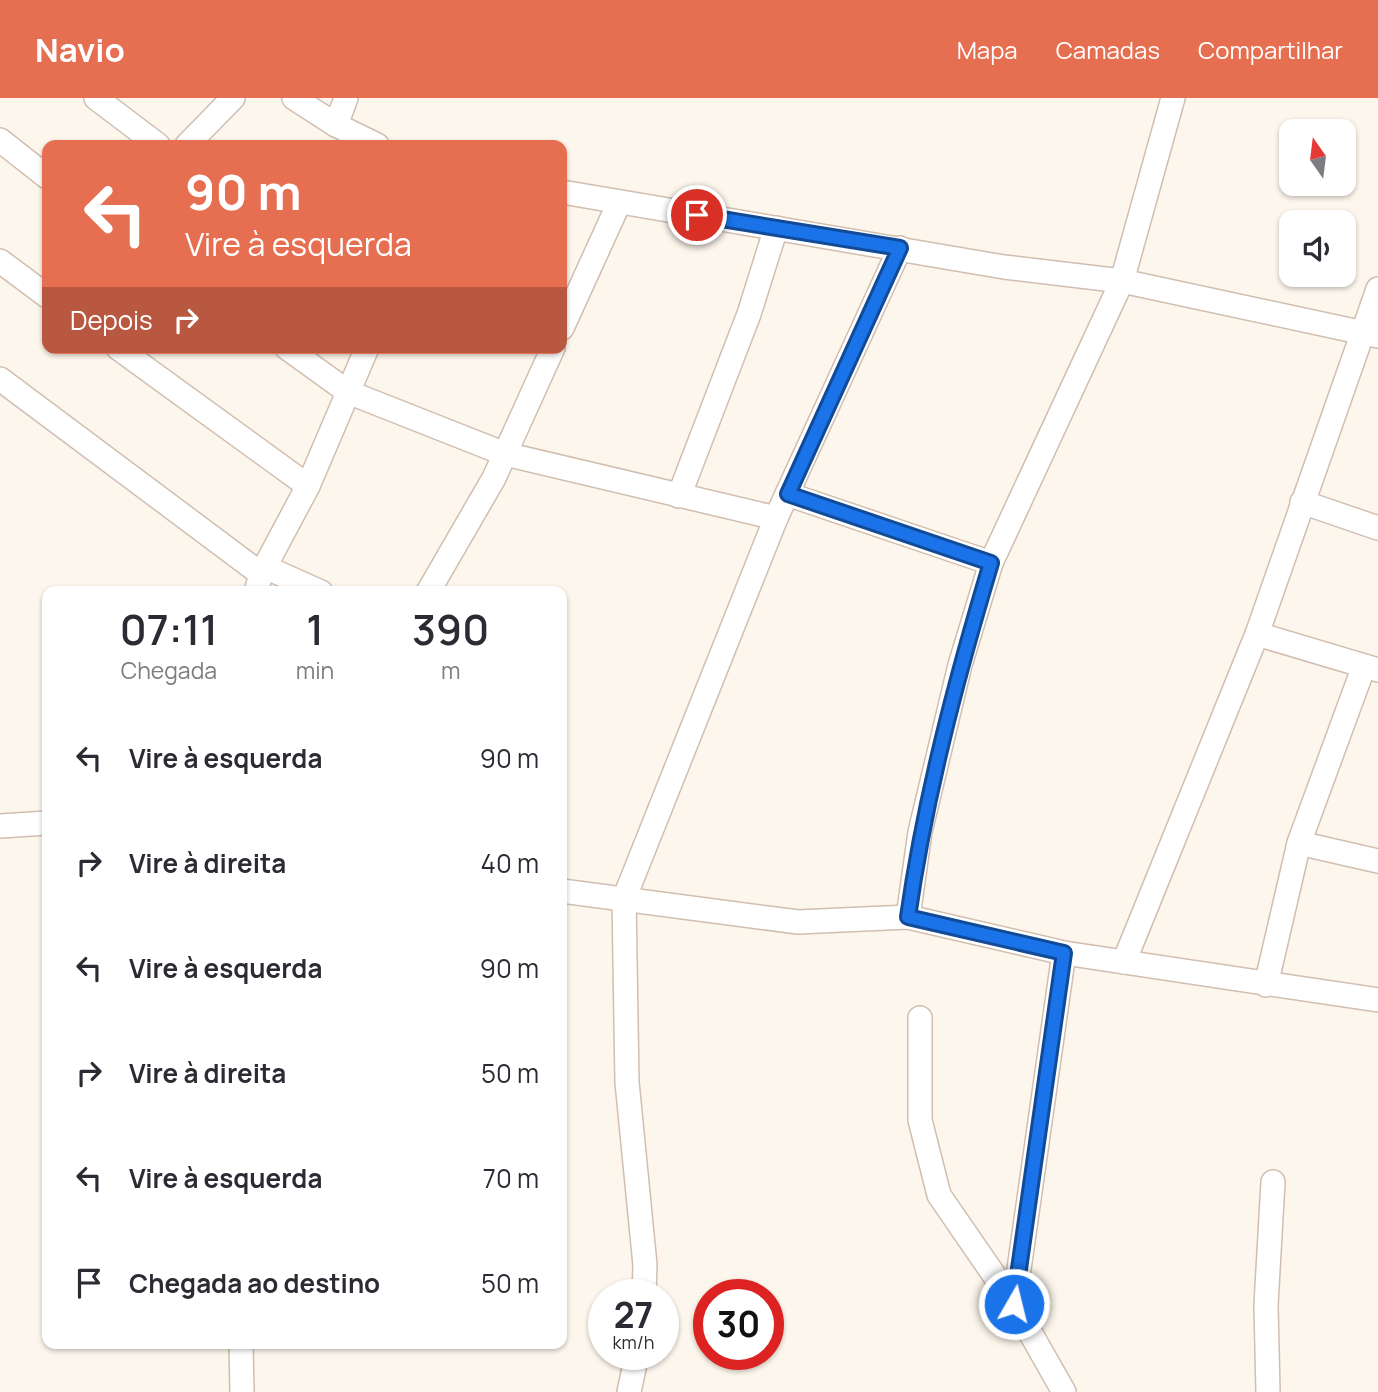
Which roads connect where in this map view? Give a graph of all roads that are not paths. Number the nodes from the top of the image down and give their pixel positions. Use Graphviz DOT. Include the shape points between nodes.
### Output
graph roads {
  1 [pos="96,98"];
  2 [pos="233,98"];
  3 [pos="294,98"];
  4 [pos="346,98"];
  5 [pos="1173,98"];
  6 [pos="336,125"];
  7 [pos="0,139"];
  8 [pos="151,140"];
  9 [pos="192,140"];
  10 [pos="367,140"];
  11 [pos="42,173"];
  12 [pos="567,193"];
  13 [pos="619,203"];
  14 [pos="776,228"];
  15 [pos="900,248"];
  16 [pos="0,261"];
  17 [pos="1122,281"];
  18 [pos="42,289"];
  19 [pos="1378,289"];
  20 [pos="567,317"];
  21 [pos="1370,333"];
  22 [pos="126,354"];
  23 [pos="295,354"];
  24 [pos="364,354"];
  25 [pos="550,354"];
  26 [pos="0,379"];
  27 [pos="348,392"];
  28 [pos="505,454"];
  29 [pos="308,486"];
  30 [pos="788,494"];
  31 [pos="679,496"];
  32 [pos="1302,502"];
  33 [pos="776,517"];
  34 [pos="1378,528"];
  35 [pos="991,563"];
  36 [pos="261,577"];
  37 [pos="297,586"];
  38 [pos="431,586"];
  39 [pos="1258,634"];
  40 [pos="1371,668"];
  41 [pos="42,823"];
  42 [pos="0,826"];
  43 [pos="1299,843"];
  44 [pos="1378,861"];
  45 [pos="567,892"];
  46 [pos="624,899"];
  47 [pos="908,917"];
  48 [pos="1064,953"];
  49 [pos="1124,962"];
  50 [pos="1266,985"];
  51 [pos="1378,1000"];
  52 [pos="920,1018"];
  53 [pos="1273,1182"];
  54 [pos="645,1279"];
  55 [pos="1014,1304"];
  56 [pos="241,1349"];
  57 [pos="634,1370"];
  58 [pos="242,1392"];
  59 [pos="629,1392"];
  60 [pos="1064,1392"];
  61 [pos="1268,1392"];
  1 -- 8 [label="street"];
  2 -- 9 [label="street"];
  3 -- 6 [label="street"];
  4 -- 6 [label="street"];
  5 -- 17 [label="street"];
  6 -- 10 [label="street"];
  7 -- 11 [label="street"];
  12 -- 13 [label="street"];
  13 -- 14 [label="street"];
  13 -- 20 [label="street"];
  14 -- 15 [label="street"];
  14 -- 31 [label="street" via="749,314"];
  15 -- 17 [label="street" via="1004,267"];
  15 -- 30 [label="street"];
  16 -- 18 [label="street"];
  17 -- 21 [label="street"];
  17 -- 35 [label="street"];
  19 -- 21 [label="street"];
  21 -- 32 [label="street"];
  22 -- 29 [label="street"];
  23 -- 27 [label="street"];
  24 -- 27 [label="street"];
  25 -- 28 [label="street"];
  26 -- 36 [label="street"];
  27 -- 28 [label="street"];
  27 -- 29 [label="street"];
  28 -- 31 [label="street"];
  28 -- 38 [label="street"];
  29 -- 36 [label="street"];
  30 -- 33 [label="street"];
  30 -- 35 [label="street"];
  31 -- 33 [label="street"];
  32 -- 34 [label="street"];
  32 -- 39 [label="street"];
  33 -- 46 [label="street"];
  35 -- 47 [label="street" via="960,665 920,832"];
  36 -- 37 [label="street"];
  39 -- 40 [label="street"];
  39 -- 49 [label="street"];
  40 -- 43 [label="street"];
  41 -- 42 [label="street"];
  43 -- 44 [label="street"];
  43 -- 50 [label="street"];
  45 -- 46 [label="street"];
  46 -- 47 [label="street" via="798,922"];
  46 -- 54 [label="street" via="627,1082"];
  47 -- 48 [label="street"];
  48 -- 49 [label="street"];
  48 -- 55 [label="street"];
  49 -- 50 [label="street"];
  50 -- 51 [label="street"];
  52 -- 55 [label="street" via="920,1119 939,1195"];
  53 -- 61 [label="street" via="1266,1305"];
  55 -- 60 [label="street"];
  56 -- 58 [label="street"];
  57 -- 59 [label="street"];
}
